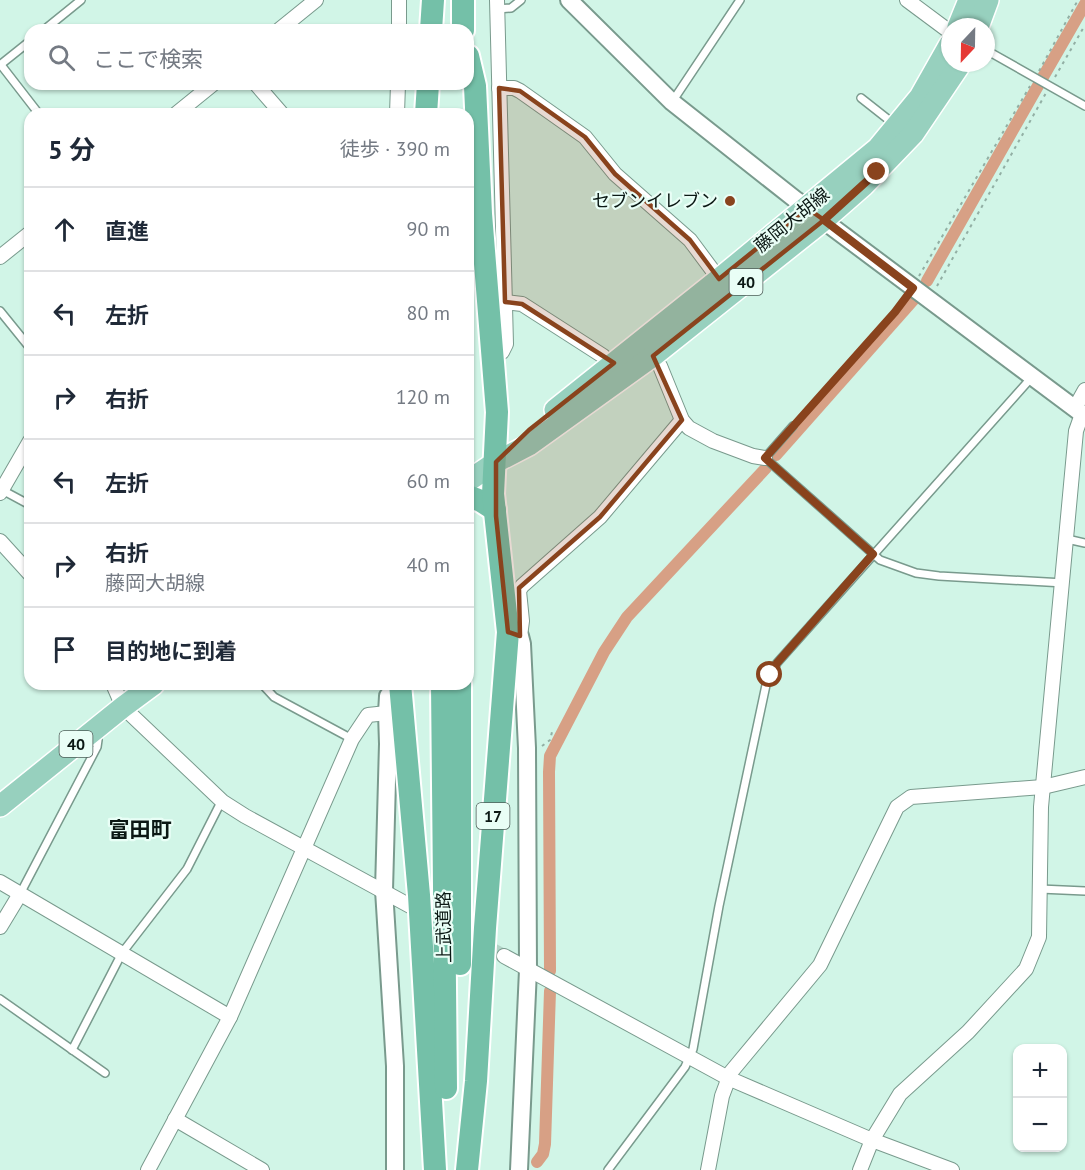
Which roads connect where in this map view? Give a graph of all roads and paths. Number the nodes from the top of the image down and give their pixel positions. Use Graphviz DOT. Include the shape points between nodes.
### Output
graph roads {
  1 [pos="81,0"];
  2 [pos="316,0"];
  3 [pos="399,0"];
  4 [pos="433,0"];
  5 [pos="440,0"];
  6 [pos="463,0"];
  7 [pos="522,0"];
  8 [pos="569,0"];
  9 [pos="740,0"];
  10 [pos="908,0"];
  11 [pos="969,0"];
  12 [pos="988,0"];
  13 [pos="1078,0"];
  14 [pos="497,4"];
  15 [pos="962,18"];
  16 [pos="981,18"];
  17 [pos="51,24"];
  18 [pos="286,24"];
  19 [pos="399,24"];
  20 [pos="431,24"];
  21 [pos="441,24"];
  22 [pos="463,24"];
  23 [pos="941,25"];
  24 [pos="1085,25"];
  25 [pos="24,46"];
  26 [pos="995,55"];
  27 [pos="941,60"];
  28 [pos="0,65"];
  29 [pos="955,72"];
  30 [pos="1035,77"];
  31 [pos="474,82"];
  32 [pos="1050,85"];
  33 [pos="499,88"];
  34 [pos="206,90"];
  35 [pos="261,90"];
  36 [pos="398,90"];
  37 [pos="428,90"];
  38 [pos="441,90"];
  39 [pos="462,90"];
  40 [pos="861,98"];
  41 [pos="672,102"];
  42 [pos="1085,106"];
  43 [pos="34,108"];
  44 [pos="183,108"];
  45 [pos="277,108"];
  46 [pos="397,108"];
  47 [pos="426,108"];
  48 [pos="441,108"];
  49 [pos="462,108"];
  50 [pos="897,126"];
  51 [pos="488,176"];
  52 [pos="503,177"];
  53 [pos="807,208"];
  54 [pos="824,220"];
  55 [pos="24,238"];
  56 [pos="0,257"];
  57 [pos="719,279"];
  58 [pos="913,288"];
  59 [pos="927,298"];
  60 [pos="504,302"];
  61 [pos="0,311"];
  62 [pos="24,341"];
  63 [pos="492,356"];
  64 [pos="654,356"];
  65 [pos="612,365"];
  66 [pos="1032,377"];
  67 [pos="1085,390"];
  68 [pos="1081,413"];
  69 [pos="682,420"];
  70 [pos="793,426"];
  71 [pos="24,451"];
  72 [pos="765,458"];
  73 [pos="496,462"];
  74 [pos="474,478"];
  75 [pos="1,491"];
  76 [pos="474,498"];
  77 [pos="24,502"];
  78 [pos="495,510"];
  79 [pos="1067,539"];
  80 [pos="0,541"];
  81 [pos="1085,543"];
  82 [pos="873,554"];
  83 [pos="24,567"];
  84 [pos="1064,583"];
  85 [pos="514,634"];
  86 [pos="116,690"];
  87 [pos="146,690"];
  88 [pos="268,690"];
  89 [pos="394,690"];
  90 [pos="400,690"];
  91 [pos="442,690"];
  92 [pos="460,690"];
  93 [pos="123,707"];
  94 [pos="387,713"];
  95 [pos="553,728"];
  96 [pos="92,731"];
  97 [pos="352,739"];
  98 [pos="527,748"];
  99 [pos="1085,777"];
  100 [pos="1043,787"];
  101 [pos="223,802"];
  102 [pos="1,805"];
  103 [pos="305,848"];
  104 [pos="0,882"];
  105 [pos="1040,889"];
  106 [pos="384,890"];
  107 [pos="1085,891"];
  108 [pos="20,894"];
  109 [pos="412,907"];
  110 [pos="0,927"];
  111 [pos="122,953"];
  112 [pos="504,956"];
  113 [pos="528,970"];
  114 [pos="0,999"];
  115 [pos="230,1017"];
  116 [pos="72,1050"];
  117 [pos="690,1057"];
  118 [pos="105,1072"];
  119 [pos="728,1078"];
  120 [pos="175,1119"];
  121 [pos="872,1140"];
  122 [pos="148,1170"];
  123 [pos="260,1170"];
  124 [pos="395,1170"];
  125 [pos="435,1170"];
  126 [pos="445,1170"];
  127 [pos="461,1170"];
  128 [pos="467,1170"];
  129 [pos="519,1170"];
  130 [pos="608,1170"];
  131 [pos="708,1170"];
  132 [pos="860,1170"];
  133 [pos="952,1170"];
  1 -- 17 [label="lane"];
  2 -- 18 [label="street"];
  3 -- 19 [label="street"];
  4 -- 20 [label="highway"];
  5 -- 21 [label="highway"];
  6 -- 22 [label="highway"];
  7 -- 14 [label="lane" via="511,8"];
  8 -- 41 [label="street"];
  9 -- 41 [label="lane"];
  10 -- 23 [label="street"];
  11 -- 15 [label="main road"];
  12 -- 16 [label="main road"];
  13 -- 30 [label="path"];
  14 -- 33 [label="street"];
  24 -- 32 [label="path"];
  25 -- 28 [label="lane"];
  26 -- 30 [label="lane"];
  27 -- 50 [label="main road, 藤岡大胡線 / 40" via="920,97"];
  28 -- 43 [label="lane"];
  29 -- 54 [label="main road, 藤岡大胡線 / 40" via="913,134"];
  30 -- 32 [label="lane"];
  30 -- 58 [label="path"];
  31 -- 63 [label="highway, 17"];
  32 -- 42 [label="lane"];
  32 -- 59 [label="path"];
  33 -- 52 [label="street"];
  33 -- 57 [label="street" via="520,91 585,137 615,174 690,240"];
  34 -- 44 [label="street"];
  35 -- 45 [label="street"];
  36 -- 46 [label="street"];
  37 -- 47 [label="highway"];
  38 -- 48 [label="highway"];
  39 -- 49 [label="highway"];
  40 -- 50 [label="lane"];
  41 -- 53 [label="street"];
  50 -- 53 [label="main road, 藤岡大胡線 / 40" via="878,148"];
  51 -- 52 [label="street"];
  52 -- 60 [label="street"];
  53 -- 54 [label="street"];
  53 -- 57 [label="main road, 藤岡大胡線 / 40"];
  54 -- 58 [label="street"];
  54 -- 64 [label="main road, 藤岡大胡線 / 40"];
  55 -- 56 [label="street"];
  57 -- 65 [label="main road, 藤岡大胡線 / 40"];
  58 -- 59 [label="street"];
  58 -- 70 [label="path"];
  59 -- 66 [label="street"];
  60 -- 63 [label="street" via="506,344 502,352"];
  60 -- 65 [label="street" via="522,304"];
  61 -- 62 [label="lane"];
  63 -- 73 [label="highway, 17" via="498,412"];
  64 -- 69 [label="street"];
  64 -- 73 [label="main road, 藤岡大胡線 / 40" via="529,445"];
  65 -- 73 [label="main road, 藤岡大胡線 / 40" via="529,430"];
  66 -- 68 [label="street"];
  66 -- 82 [label="lane"];
  67 -- 68 [label="street"];
  68 -- 79 [label="street"];
  69 -- 72 [label="street" via="702,437"];
  69 -- 85 [label="street" via="600,517 522,586 522,621"];
  70 -- 72 [label="lane"];
  71 -- 75 [label="street"];
  72 -- 82 [label="lane"];
  73 -- 74 [label="main road, 藤岡大胡線 / 40"];
  73 -- 78 [label="highway, 17"];
  75 -- 77 [label="lane"];
  76 -- 78 [label="highway"];
  78 -- 85 [label="highway, 17"];
  79 -- 81 [label="lane"];
  79 -- 84 [label="street"];
  80 -- 83 [label="street"];
  82 -- 84 [label="lane" via="916,573"];
  82 -- 117 [label="lane" via="777,663 766,685"];
  84 -- 100 [label="street"];
  85 -- 98 [label="street" via="522,645"];
  85 -- 128 [label="highway, 17" via="485,928"];
  86 -- 93 [label="street"];
  87 -- 93 [label="main road, 40"];
  88 -- 97 [label="lane"];
  89 -- 94 [label="street" via="388,696"];
  90 -- 125 [label="highway" via="419,895"];
  91 -- 126 [label="highway, 上武道路"];
  92 -- 127 [label="highway, 上武道路 / 17"];
  93 -- 96 [label="main road, 40"];
  93 -- 101 [label="street"];
  94 -- 97 [label="street" via="368,715"];
  94 -- 106 [label="street"];
  95 -- 98 [label="path" via="544,745"];
  96 -- 102 [label="main road, 40"];
  96 -- 108 [label="lane" via="98,740 97,747"];
  97 -- 103 [label="street"];
  98 -- 113 [label="street"];
  99 -- 100 [label="street"];
  100 -- 105 [label="street"];
  100 -- 119 [label="street" via="911,797 897,807 820,965 737,1062"];
  101 -- 103 [label="street"];
  101 -- 111 [label="lane" via="187,869"];
  103 -- 106 [label="street"];
  103 -- 115 [label="street"];
  104 -- 108 [label="street"];
  105 -- 107 [label="lane"];
  105 -- 121 [label="street" via="1039,937 1026,969 968,1032 900,1094"];
  106 -- 109 [label="street"];
  106 -- 124 [label="street" via="395,1066"];
  108 -- 110 [label="street"];
  108 -- 111 [label="street"];
  111 -- 115 [label="street"];
  111 -- 116 [label="lane"];
  112 -- 113 [label="street"];
  113 -- 117 [label="street"];
  113 -- 129 [label="street"];
  114 -- 116 [label="lane"];
  115 -- 120 [label="street"];
  116 -- 118 [label="lane"];
  117 -- 119 [label="street"];
  117 -- 130 [label="lane"];
  119 -- 121 [label="street"];
  119 -- 131 [label="street"];
  120 -- 122 [label="street"];
  120 -- 123 [label="street"];
  121 -- 132 [label="street"];
  121 -- 133 [label="street"];
}
